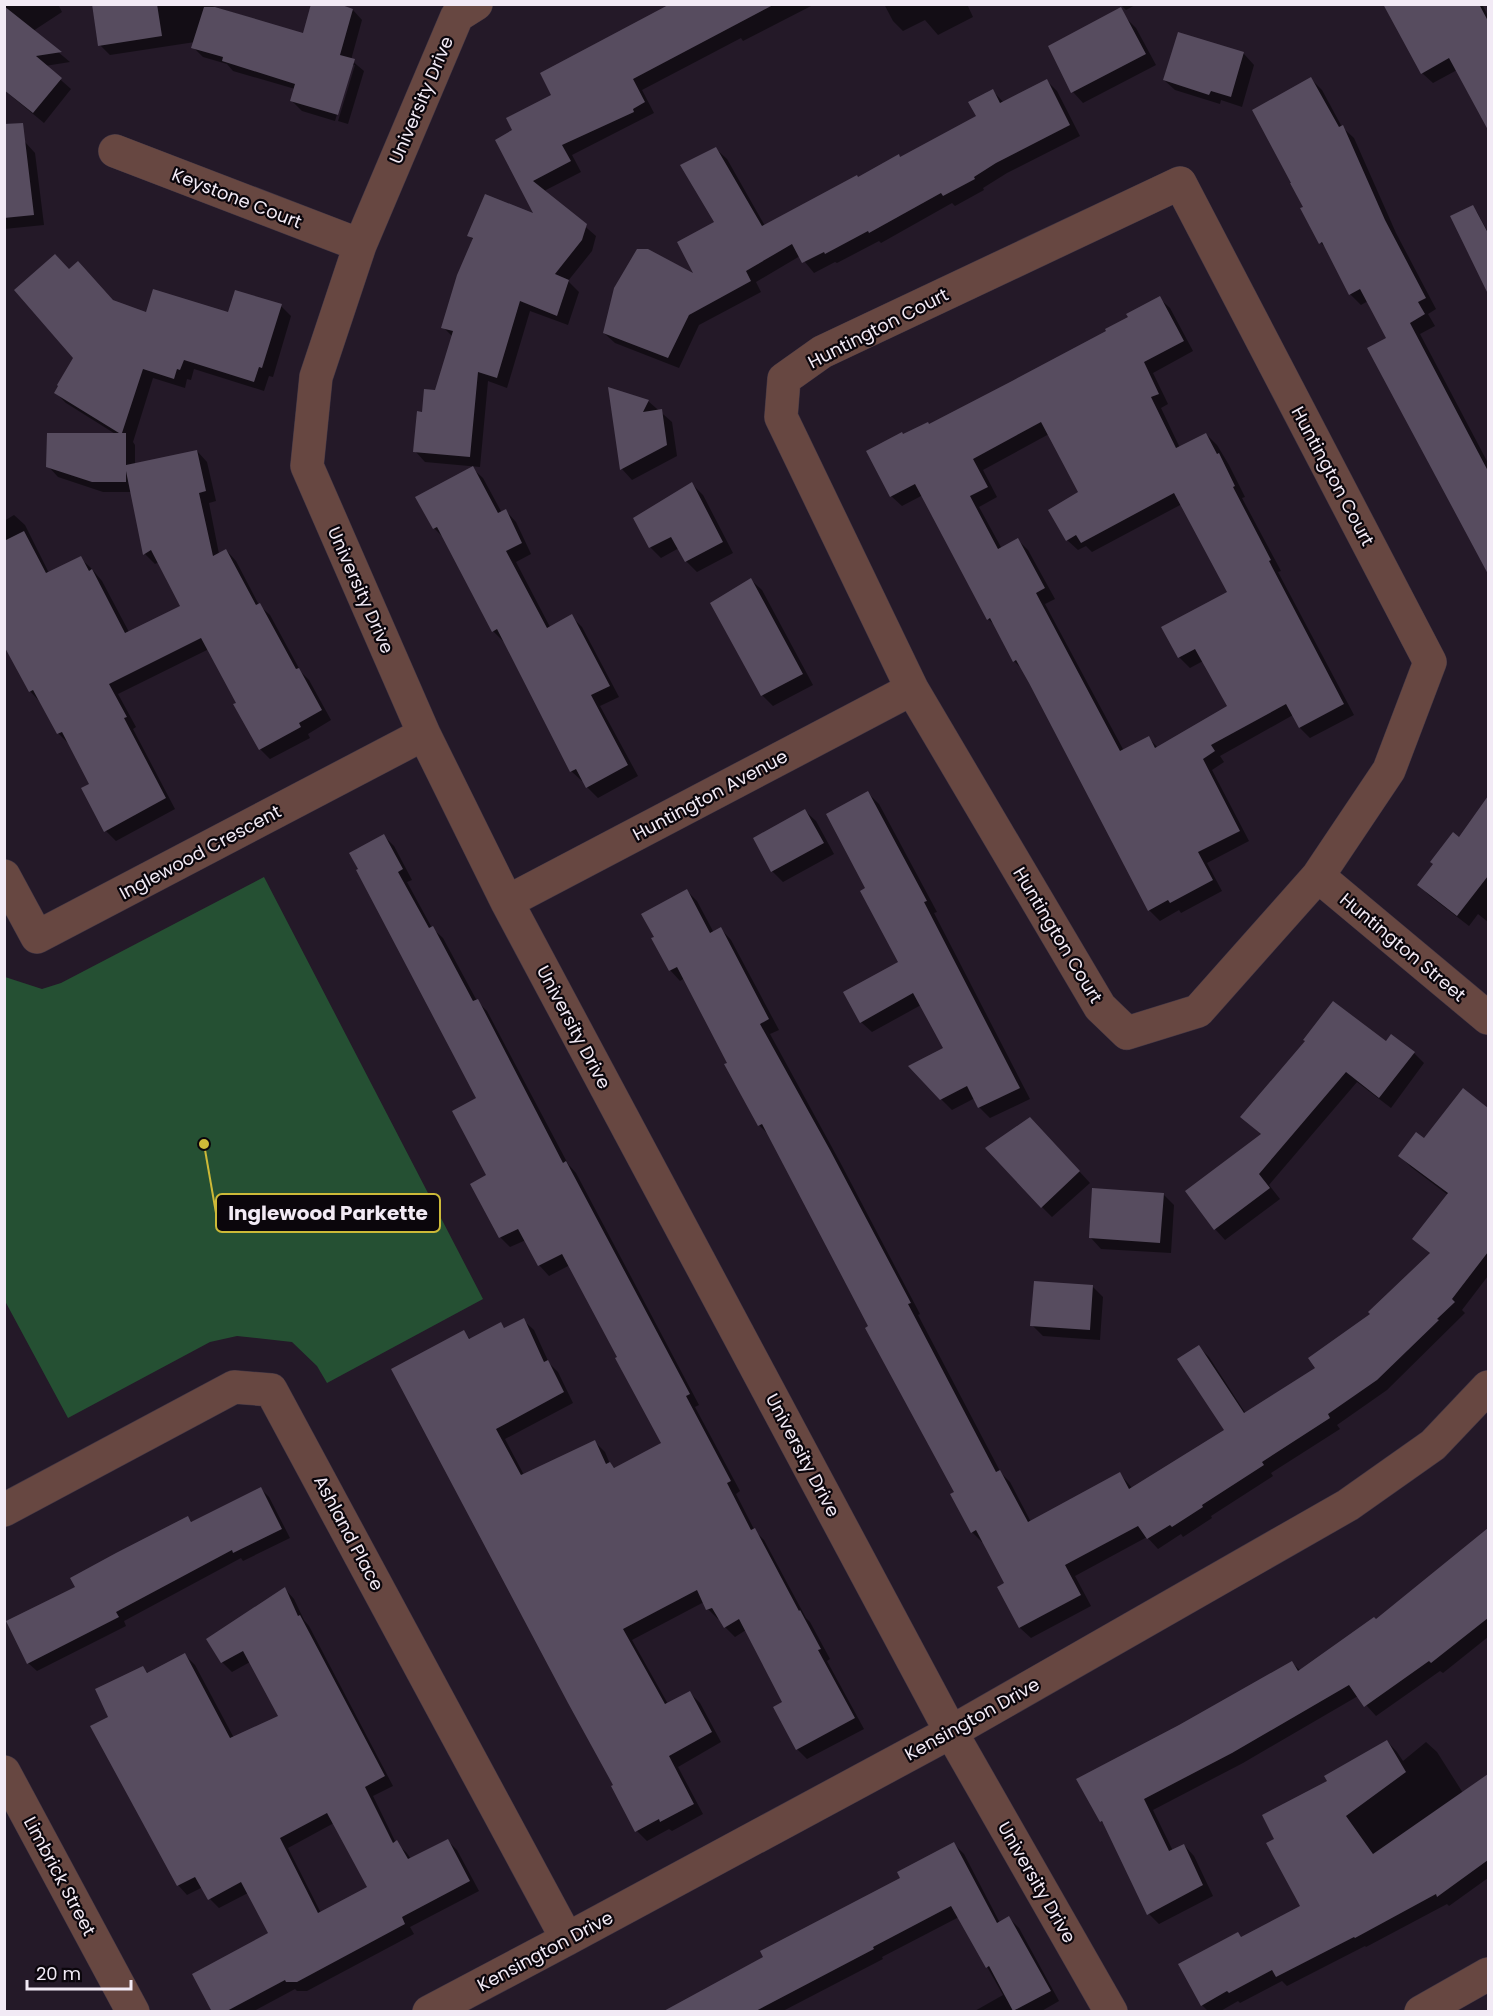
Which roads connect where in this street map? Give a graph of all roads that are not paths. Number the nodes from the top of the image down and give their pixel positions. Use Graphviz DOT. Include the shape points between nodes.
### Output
graph roads {
  1 [pos="476,4"];
  2 [pos="115,151"];
  3 [pos="360,245"];
  4 [pos="912,689"];
  5 [pos="424,734"];
  6 [pos="4,876"];
  7 [pos="1318,876"];
  8 [pos="507,902"];
  9 [pos="1488,1018"];
  10 [pos="1488,1387"];
  11 [pos="4,1510"];
  12 [pos="951,1732"];
  13 [pos="4,1772"];
  14 [pos="567,1939"];
  15 [pos="1488,1974"];
  16 [pos="133,2012"];
  17 [pos="429,2012"];
  18 [pos="1111,2012"];
  19 [pos="1421,2012"];
  1 -- 3 [label="street, University Drive" via="457,16"];
  2 -- 3 [label="street, Keystone Court"];
  3 -- 5 [label="street, University Drive" via="316,377 307,466"];
  4 -- 7 [label="street, Huntington Court" via="1100,1007 1127,1033 1198,1011"];
  4 -- 7 [label="street, Huntington Court" via="781,417 784,379 822,352 1180,183 1430,662 1389,770"];
  4 -- 8 [label="street, Huntington Avenue"];
  5 -- 6 [label="street, Inglewood Crescent" via="37,937"];
  5 -- 8 [label="street, University Drive"];
  7 -- 9 [label="street, Huntington Street"];
  8 -- 12 [label="street, University Drive"];
  10 -- 12 [label="street, Kensington Drive" via="1433,1445 1348,1505"];
  11 -- 14 [label="street, Ashland Place" via="234,1387 271,1390"];
  12 -- 14 [label="street, Kensington Drive"];
  12 -- 18 [label="street, University Drive"];
  13 -- 16 [label="street, Limbrick Street"];
  14 -- 17 [label="street, Kensington Drive"];
  15 -- 19 [label="street"];
}
